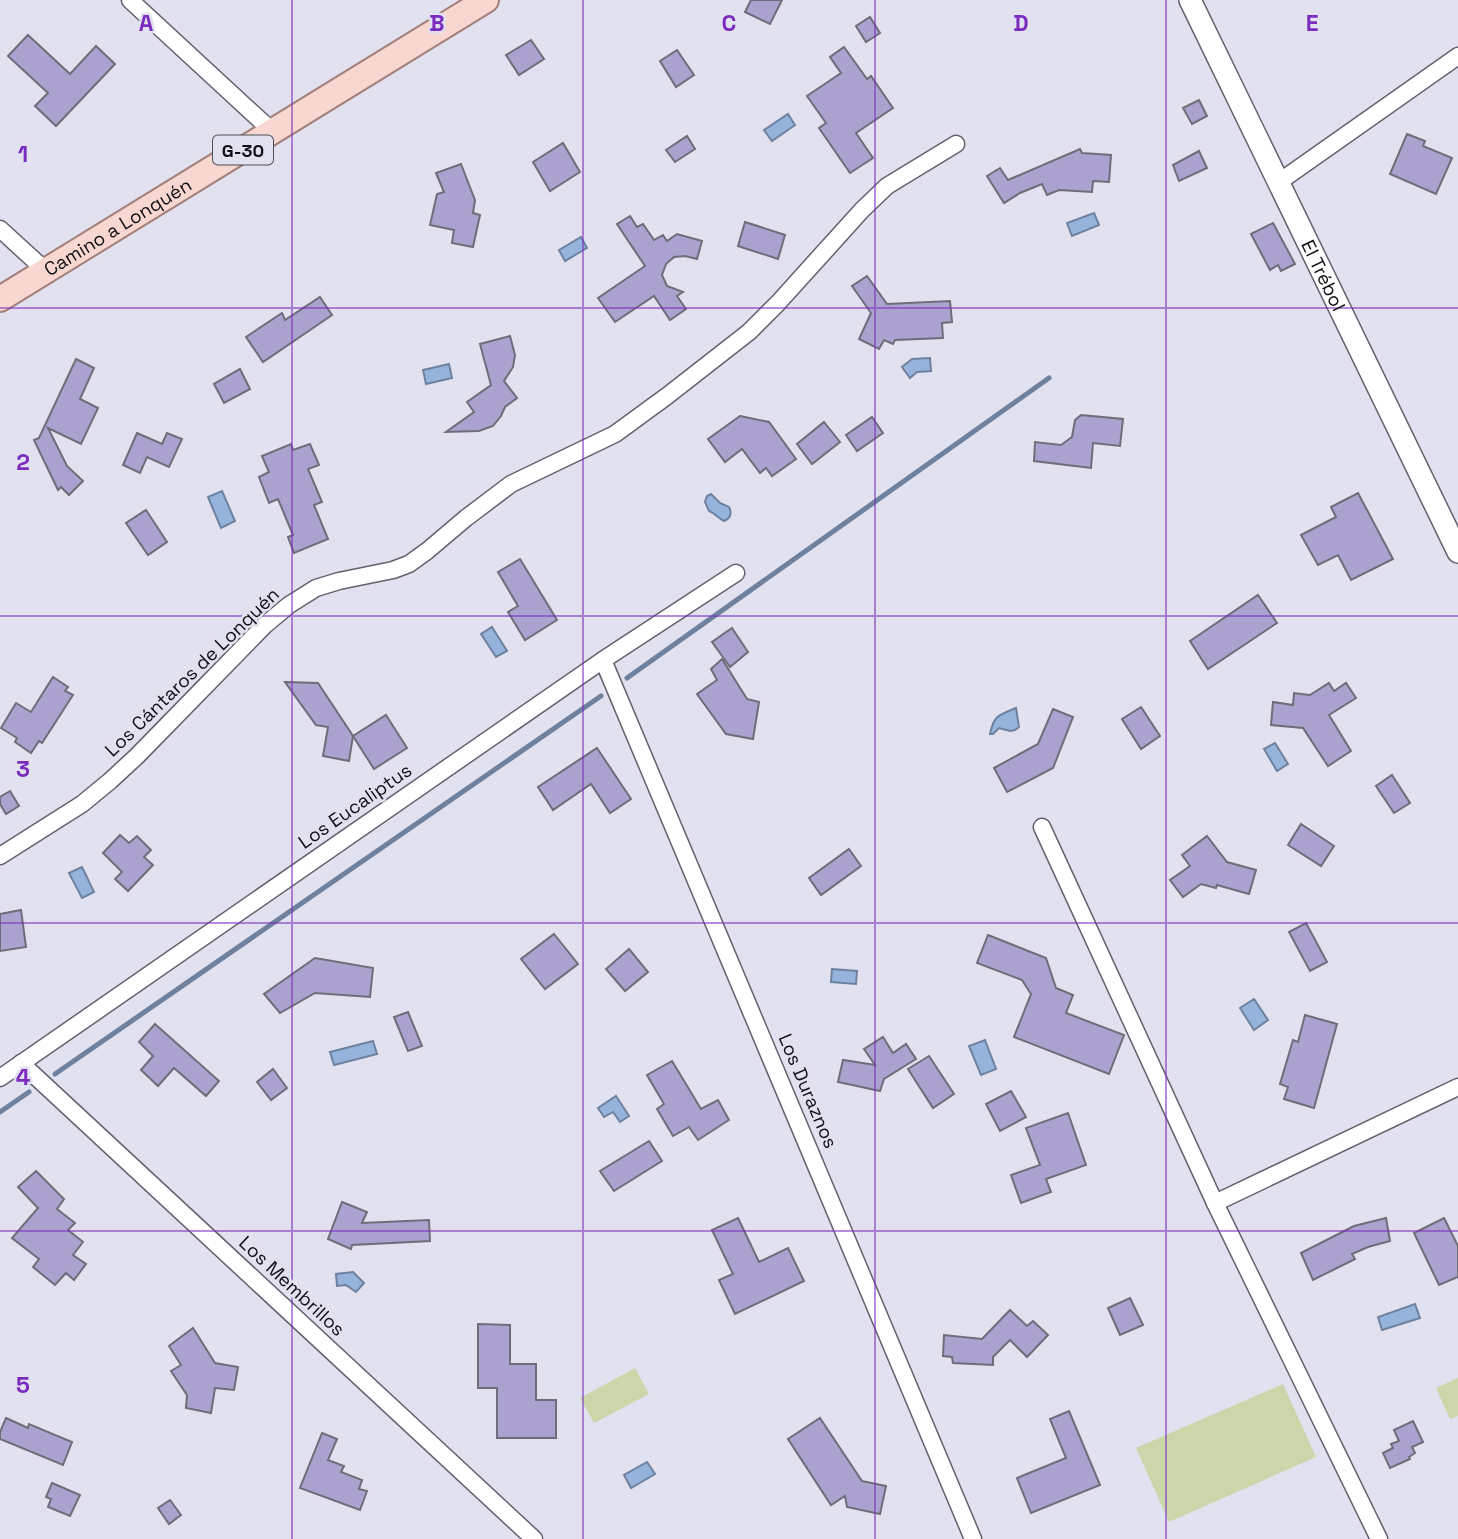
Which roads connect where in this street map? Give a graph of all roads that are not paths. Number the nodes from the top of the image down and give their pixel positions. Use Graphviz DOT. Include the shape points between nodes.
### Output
graph roads {
  1 [pos="130,0"];
  2 [pos="486,0"];
  3 [pos="1190,0"];
  4 [pos="1458,56"];
  5 [pos="273,132"];
  6 [pos="956,144"];
  7 [pos="1279,182"];
  8 [pos="0,229"];
  9 [pos="46,271"];
  10 [pos="0,299"];
  11 [pos="1456,544"];
  12 [pos="736,573"];
  13 [pos="603,660"];
  14 [pos="1042,827"];
  15 [pos="0,856"];
  16 [pos="21,1063"];
  17 [pos="0,1078"];
  18 [pos="1458,1087"];
  19 [pos="1215,1202"];
  20 [pos="534,1539"];
  21 [pos="973,1539"];
  22 [pos="1379,1539"];
  1 -- 5 [label="street"];
  2 -- 5 [label="main road, Camino a Lonquén / G-30"];
  3 -- 7 [label="main road, El Trébol"];
  4 -- 7 [label="street"];
  5 -- 9 [label="main road, Camino a Lonquén / G-30"];
  6 -- 15 [label="street, Los Cántaros de Lonquén" via="887,186 749,332 615,435 511,484 409,564 316,588 289,605 110,781"];
  7 -- 11 [label="main road, El Trébol"];
  8 -- 9 [label="street"];
  9 -- 10 [label="main road, Camino a Lonquén / G-30"];
  12 -- 13 [label="street, Los Eucaliptus"];
  13 -- 16 [label="street, Los Eucaliptus"];
  13 -- 21 [label="street, Los Duraznos"];
  14 -- 19 [label="street"];
  16 -- 17 [label="street, Los Eucaliptus"];
  16 -- 20 [label="street, Los Membrillos"];
  18 -- 19 [label="street"];
  19 -- 22 [label="street"];
}
